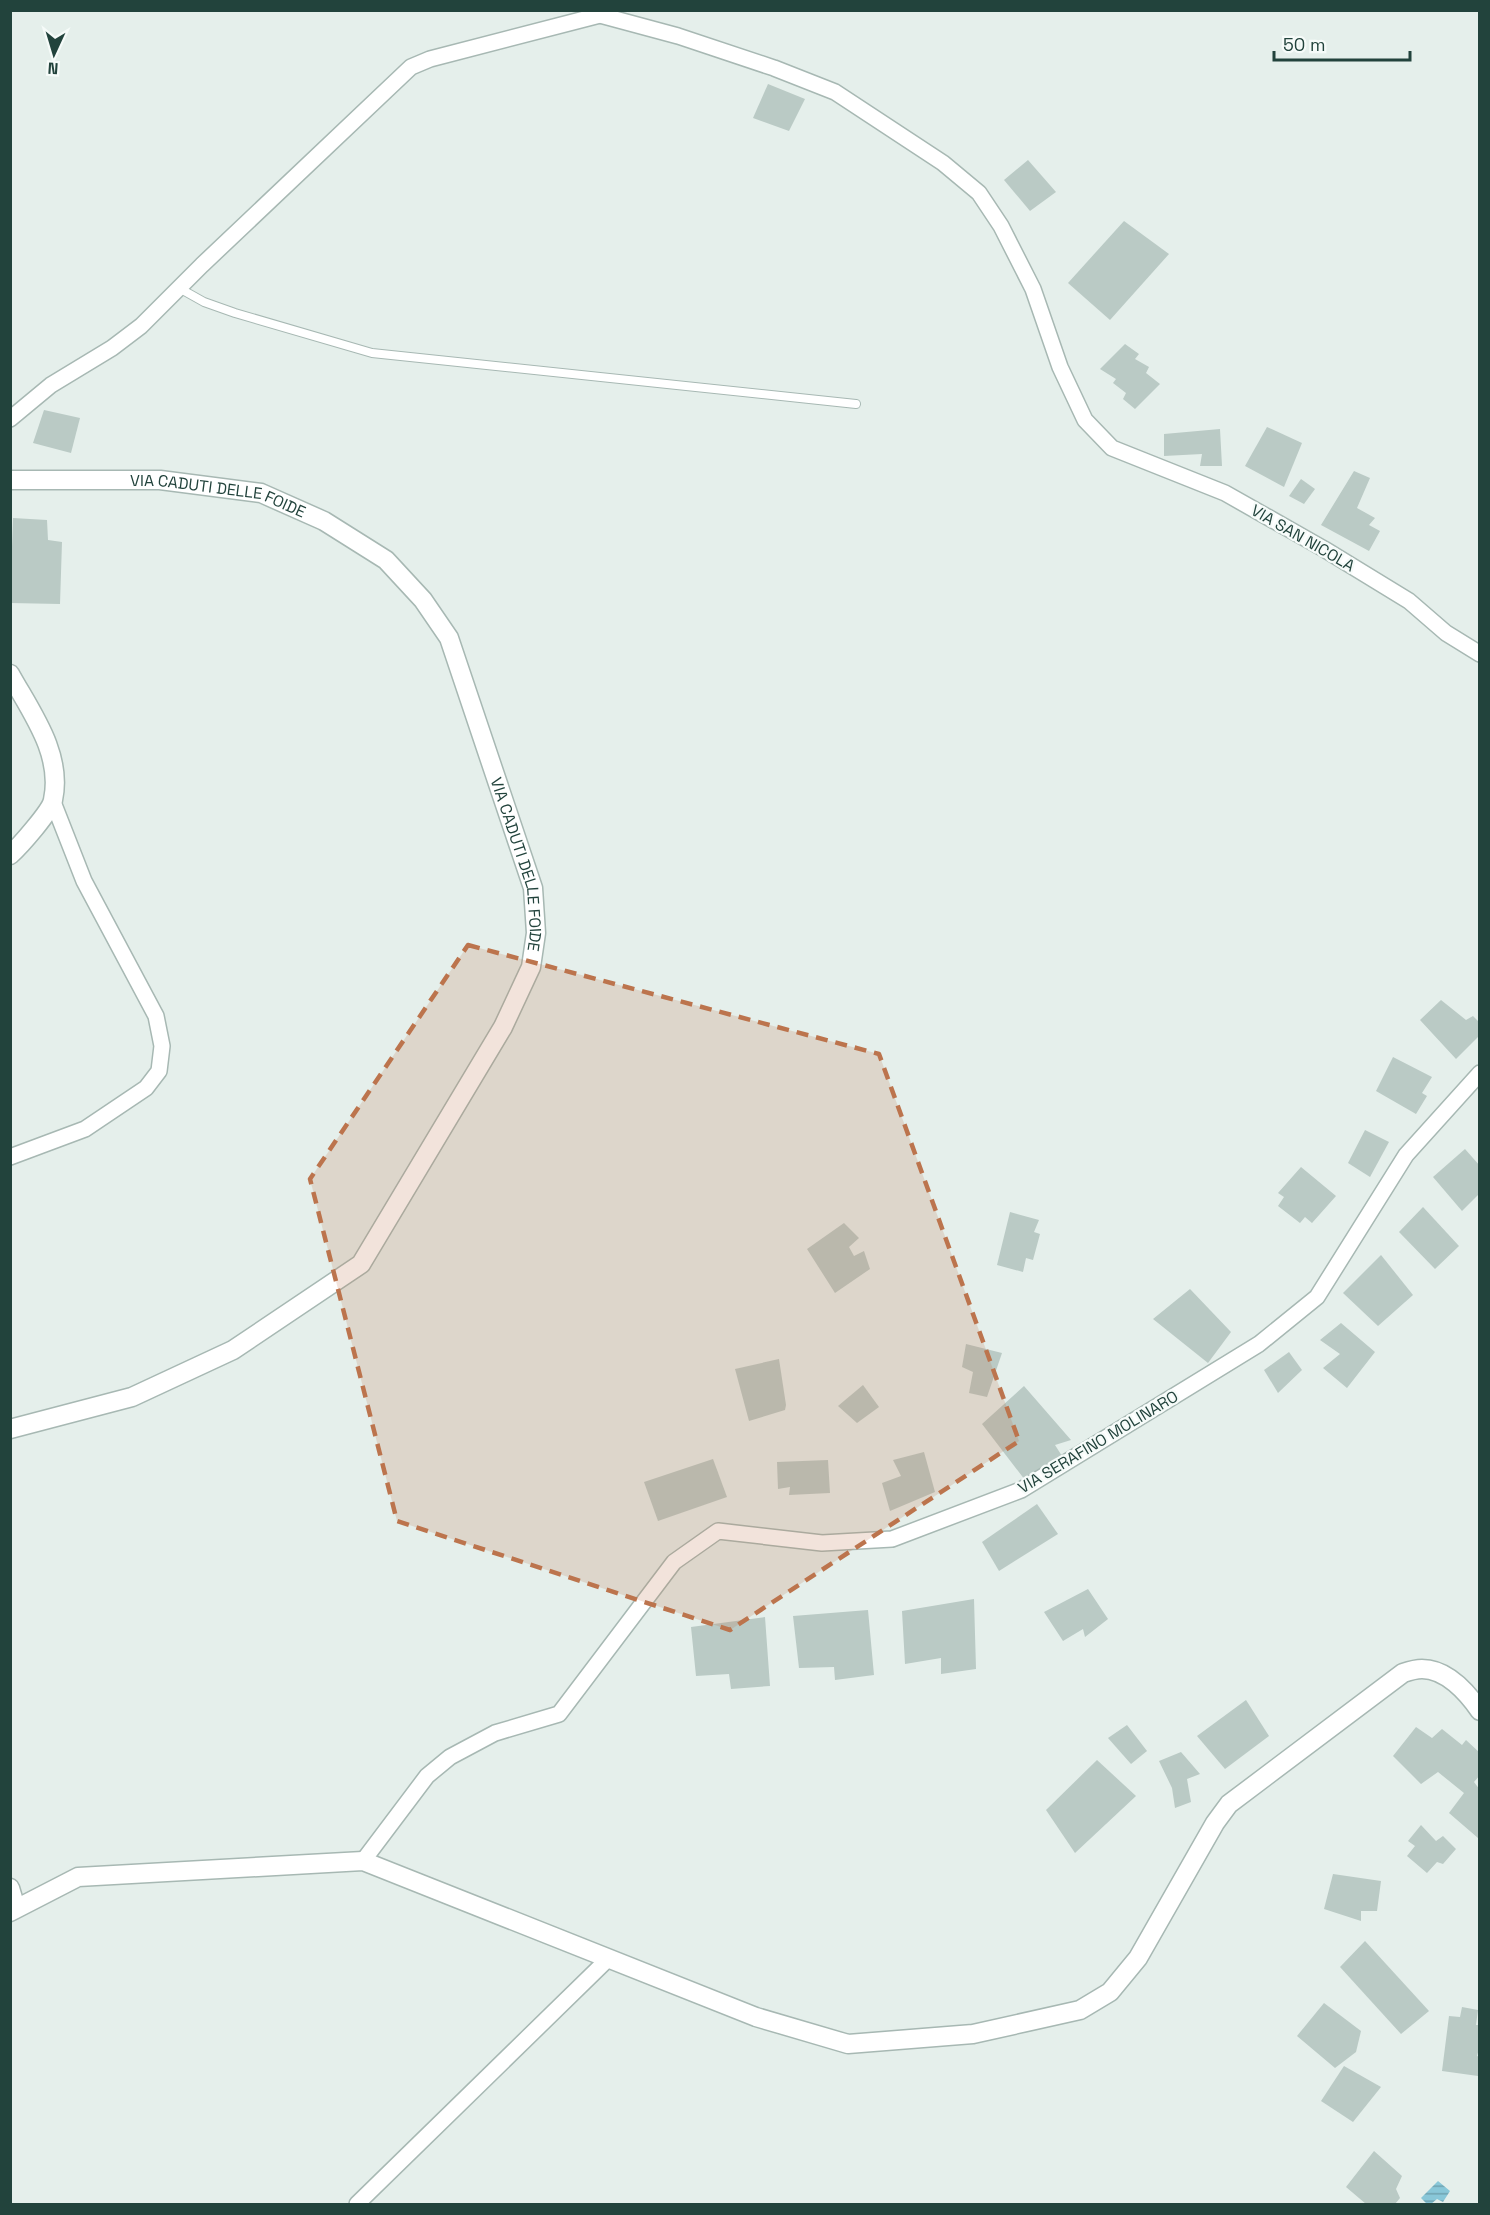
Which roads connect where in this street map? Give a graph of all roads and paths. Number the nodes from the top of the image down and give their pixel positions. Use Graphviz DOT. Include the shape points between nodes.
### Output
graph roads {
  1 [pos="596,13"];
  2 [pos="179,288"];
  3 [pos="856,404"];
  4 [pos="10,419"];
  5 [pos="10,480"];
  6 [pos="1479,654"];
  7 [pos="10,674"];
  8 [pos="53,802"];
  9 [pos="10,855"];
  10 [pos="1479,1072"];
  11 [pos="10,1157"];
  12 [pos="10,1429"];
  13 [pos="1479,1711"];
  14 [pos="363,1861"];
  15 [pos="10,1888"];
  16 [pos="13,1910"];
  17 [pos="608,1959"];
  18 [pos="357,2205"];
  1 -- 2 [label="street" via="411,67"];
  1 -- 6 [label="street, VIA SAN NICOLA" via="678,36 835,92 943,163 979,193 1001,226 1033,289 1060,367 1085,420 1112,448 1225,493 1409,601 1446,633"];
  2 -- 3 [label="lane" via="235,313 372,353"];
  2 -- 4 [label="street" via="141,326 51,385"];
  5 -- 12 [label="street, VIA CADUTI DELLE FOIDE" via="160,480 261,493 324,521 386,560 423,600 449,638 533,888 536,933 531,967 503,1027 361,1264 234,1350 132,1396"];
  7 -- 8 [label="street" via="48,743 54,776"];
  8 -- 9 [label="street"];
  8 -- 11 [label="street" via="84,881 156,1016 162,1046 159,1071 146,1088 85,1129"];
  10 -- 14 [label="street, VIA SERAFINO MOLINARO" via="1406,1155 1317,1298 1259,1344 1022,1490 892,1539 822,1543 718,1532 674,1562 559,1714 495,1733 450,1757 427,1776"];
  13 -- 17 [label="street" via="1469,1696 1440,1673 1422,1669 1403,1673 1228,1804 1138,1958 1110,1992 1080,2010 973,2034 848,2044 756,2017"];
  14 -- 16 [label="street" via="78,1876"];
  14 -- 17 [label="street"];
  15 -- 16 [label="street"];
  17 -- 18 [label="street"];
}
